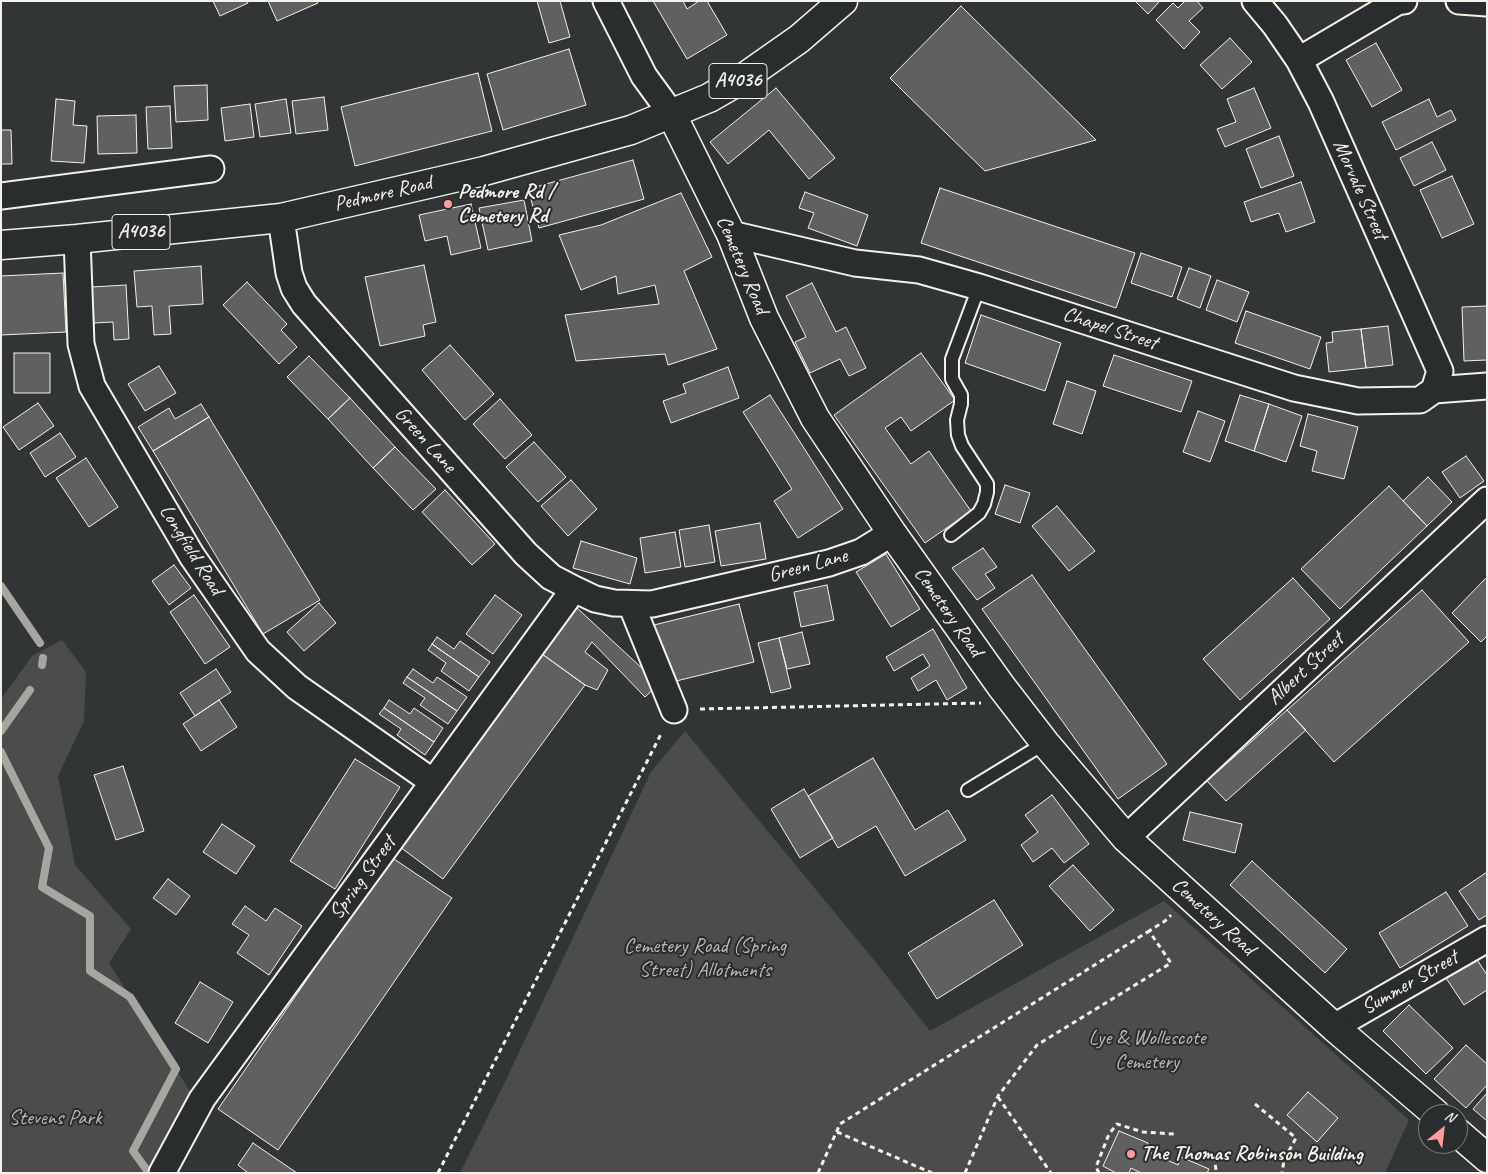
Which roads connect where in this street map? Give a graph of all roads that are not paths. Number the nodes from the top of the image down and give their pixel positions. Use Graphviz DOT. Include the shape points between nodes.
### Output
graph roads {
  1 [pos="606,1"];
  2 [pos="843,1"];
  3 [pos="1255,1"];
  4 [pos="1404,1"];
  5 [pos="1459,1"];
  6 [pos="1487,3"];
  7 [pos="1299,60"];
  8 [pos="671,113"];
  9 [pos="211,169"];
  10 [pos="1,196"];
  11 [pos="281,218"];
  12 [pos="731,234"];
  13 [pos="77,239"];
  14 [pos="1,245"];
  15 [pos="979,287"];
  16 [pos="1487,386"];
  17 [pos="1434,390"];
  18 [pos="1487,500"];
  19 [pos="892,533"];
  20 [pos="951,534"];
  21 [pos="574,589"];
  22 [pos="631,604"];
  23 [pos="674,710"];
  24 [pos="1045,743"];
  25 [pos="433,782"];
  26 [pos="968,790"];
  27 [pos="1126,838"];
  28 [pos="1487,939"];
  29 [pos="1334,1026"];
  30 [pos="1424,1104"];
  31 [pos="1468,1142"];
  32 [pos="1487,1158"];
  33 [pos="162,1173"];
  1 -- 8 [label="street, Cemetery Road" via="644,76"];
  2 -- 8 [label="main road, Pedmore Road / A4036" via="742,79 709,98"];
  3 -- 7 [label="street, Morvale Street"];
  4 -- 7 [label="street" via="1397,2"];
  5 -- 6 [label="street"];
  7 -- 17 [label="street, Morvale Street" via="1321,102 1440,371"];
  8 -- 11 [label="main road, Pedmore Road / A4036" via="631,130 484,171"];
  8 -- 12 [label="main road, Cemetery Road"];
  9 -- 10 [label="street"];
  11 -- 13 [label="main road, Pedmore Road / A4036"];
  11 -- 21 [label="street, Green Lane" via="289,273 304,304 526,554 551,577"];
  12 -- 15 [label="street, Chapel Street" via="855,263 919,270"];
  12 -- 19 [label="main road, Cemetery Road" via="764,318 816,418"];
  13 -- 14 [label="main road, Pedmore Road / A4036"];
  13 -- 25 [label="street, Longfield Road" via="80,344 92,386 192,556 258,651 297,687"];
  15 -- 17 [label="street, Chapel Street" via="1294,388 1358,401 1420,400"];
  15 -- 20 [label="lane" via="952,359 952,379 961,404 958,435 986,484 987,492 979,513"];
  16 -- 17 [label="street, Chapel Street"];
  18 -- 27 [label="street, Albert Street"];
  19 -- 22 [label="street, Green Lane" via="861,552 829,563 652,604"];
  19 -- 24 [label="main road, Cemetery Road"];
  21 -- 22 [label="street, Green Lane" via="595,599"];
  21 -- 25 [label="street, Spring Street"];
  22 -- 23 [label="street"];
  24 -- 26 [label="lane"];
  24 -- 27 [label="main road, Cemetery Road"];
  25 -- 33 [label="street, Spring Street" via="202,1099"];
  27 -- 29 [label="main road, Cemetery Road"];
  28 -- 29 [label="street, Summer Street"];
  29 -- 30 [label="main road, Cemetery Road"];
  31 -- 32 [label="main road"];
}
